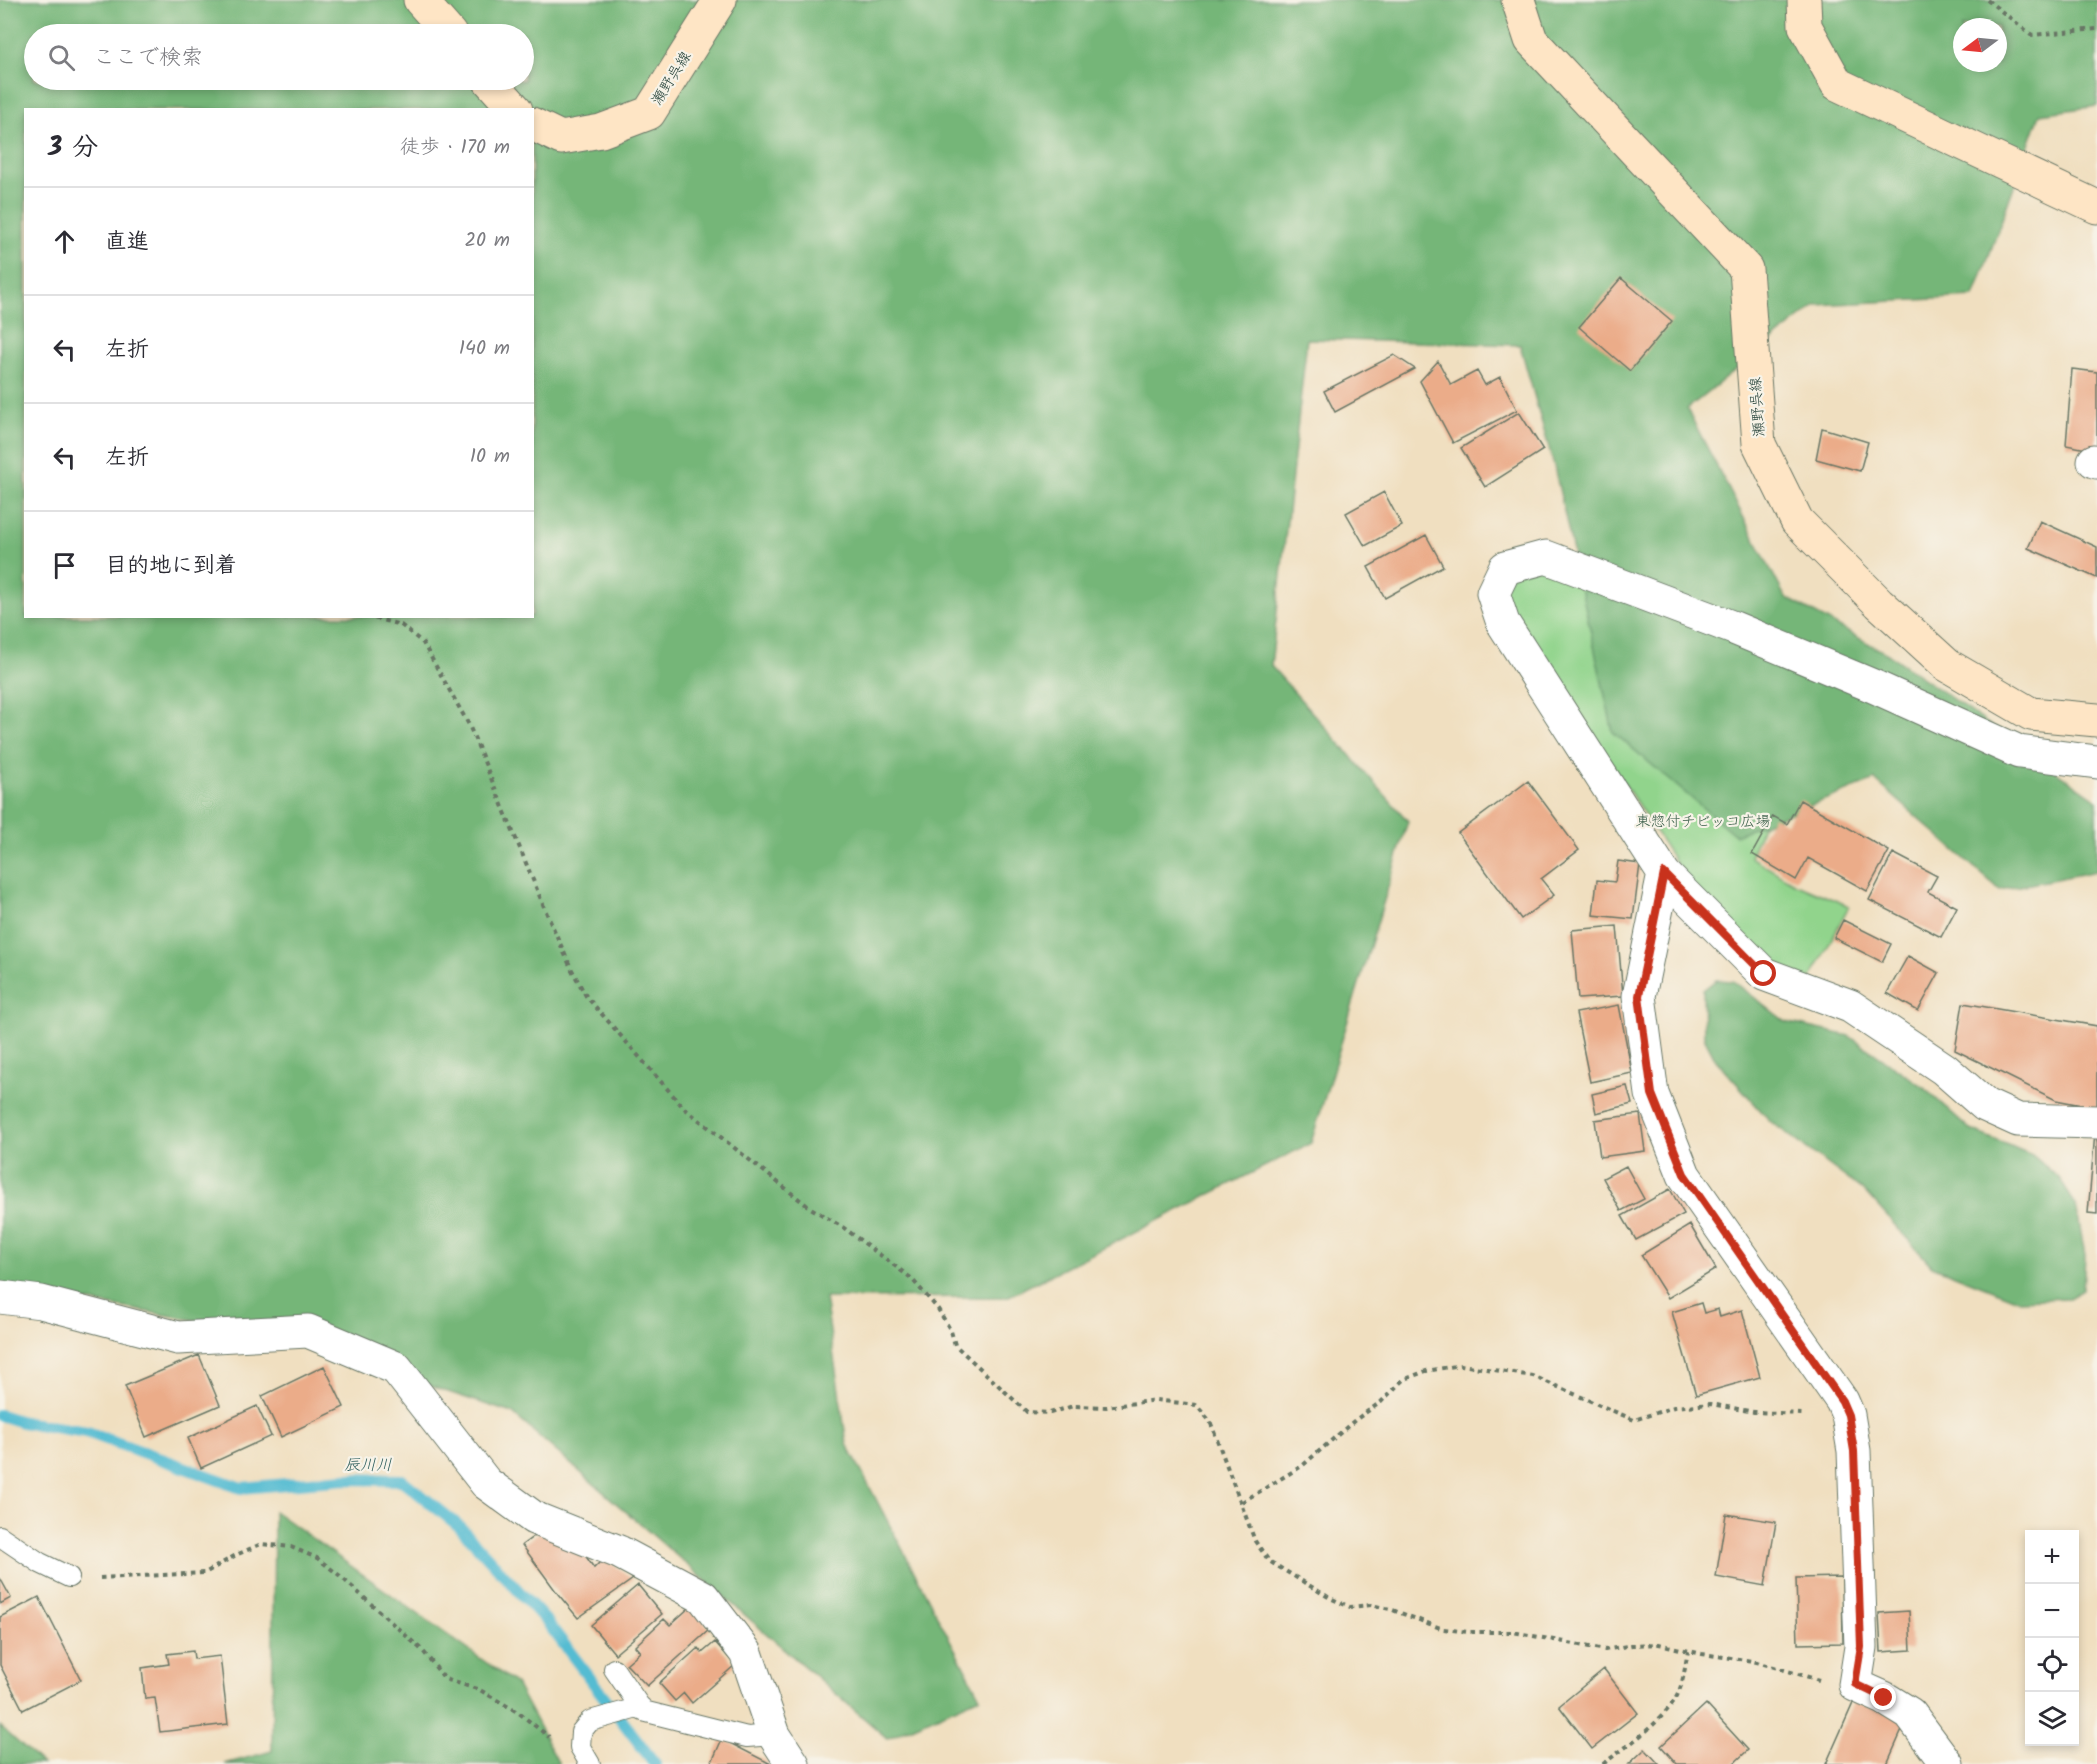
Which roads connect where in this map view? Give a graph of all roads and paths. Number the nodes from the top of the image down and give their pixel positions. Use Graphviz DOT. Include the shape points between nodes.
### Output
graph roads {
  1 [pos="420,0"];
  2 [pos="720,0"];
  3 [pos="1518,0"];
  4 [pos="1804,0"];
  5 [pos="1987,0"];
  6 [pos="441,24"];
  7 [pos="2097,28"];
  8 [pos="498,90"];
  9 [pos="514,108"];
  10 [pos="534,125"];
  11 [pos="2097,207"];
  12 [pos="374,618"];
  13 [pos="2097,720"];
  14 [pos="2097,762"];
  15 [pos="1664,873"];
  16 [pos="2097,1122"];
  17 [pos="0,1297"];
  18 [pos="1848,1415"];
  19 [pos="1242,1502"];
  20 [pos="0,1536"];
  21 [pos="69,1577"];
  22 [pos="1688,1651"];
  23 [pos="614,1669"];
  24 [pos="1855,1684"];
  25 [pos="641,1707"];
  26 [pos="774,1735"];
  27 [pos="580,1747"];
  28 [pos="590,1764"];
  29 [pos="793,1764"];
  30 [pos="1603,1764"];
  31 [pos="1947,1764"];
  1 -- 6 [label="main road"];
  2 -- 10 [label="main road, 瀬野呉線" via="649,113 601,131 561,138"];
  3 -- 13 [label="main road, 瀬野呉線" via="1531,40 1746,269 1760,444 1797,521 1947,665 2031,714"];
  4 -- 11 [label="main road" via="1805,26 1837,84"];
  5 -- 7 [label="path" via="2032,35"];
  8 -- 9 [label="main road"];
  12 -- 19 [label="path" via="401,625 423,643 469,725 547,914 586,996 684,1108 809,1207 910,1278 938,1309 955,1345 1027,1412 1050,1413 1073,1406 1107,1407 1156,1400 1196,1405 1210,1420"];
  14 -- 15 [label="street" via="2019,752 1734,628 1546,557 1505,568 1493,593 1503,623"];
  15 -- 16 [label="street" via="1764,974 1850,1006 1944,1069 1986,1105 2018,1120"];
  15 -- 18 [label="street" via="1639,996 1652,1094 1684,1174"];
  17 -- 26 [label="street" via="41,1302 178,1338 308,1331 396,1368 486,1483 534,1518 619,1552 704,1597 746,1653"];
  18 -- 19 [label="path" via="1754,1412 1711,1404 1674,1407 1634,1420 1533,1376 1461,1365 1403,1380 1302,1466"];
  18 -- 24 [label="street" via="1854,1451 1861,1647"];
  19 -- 22 [label="path" via="1255,1541 1269,1561 1350,1607 1371,1605 1390,1609 1443,1629 1513,1632 1605,1650 1659,1644"];
  20 -- 21 [label="lane"];
  21 -- 27 [label="path" via="117,1579 205,1573 261,1544 291,1547 317,1558 347,1582 423,1650 445,1679 480,1690 519,1713 560,1745"];
  22 -- 24 [label="path" via="1753,1661 1830,1683"];
  22 -- 30 [label="path" via="1675,1700 1645,1732"];
  23 -- 25 [label="lane"];
  24 -- 31 [label="street" via="1910,1714"];
  25 -- 26 [label="lane" via="643,1711 747,1737"];
  25 -- 27 [label="lane" via="590,1720 581,1732"];
  26 -- 29 [label="street"];
  27 -- 28 [label="lane"];
}
